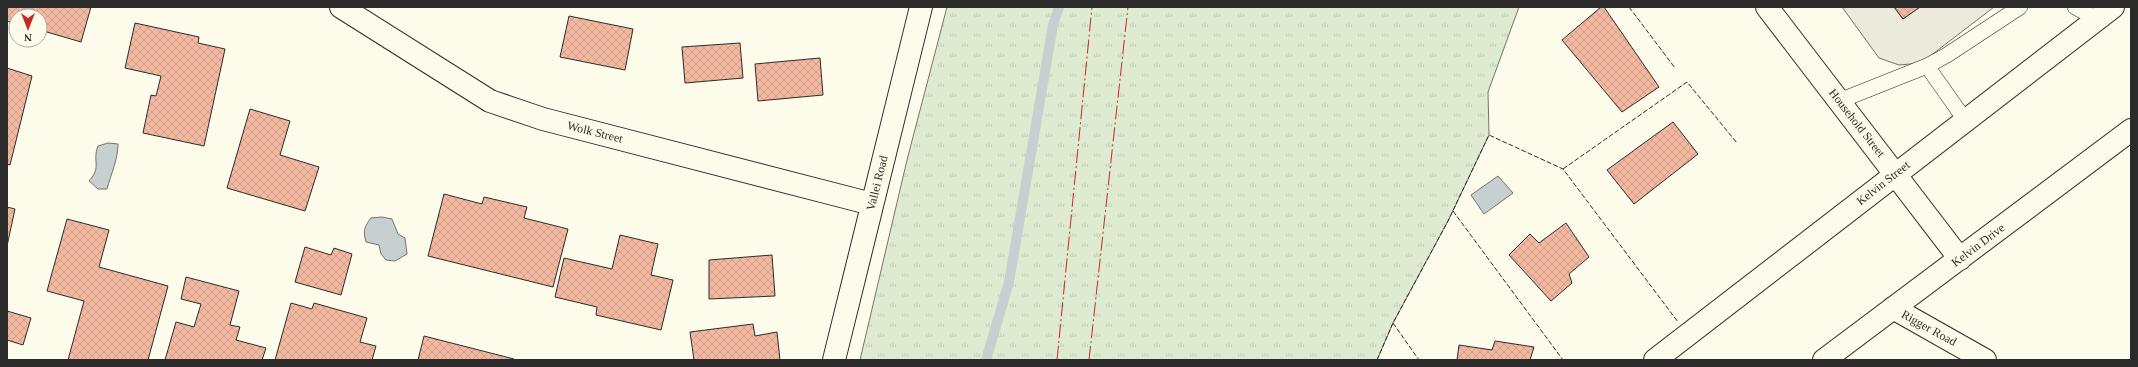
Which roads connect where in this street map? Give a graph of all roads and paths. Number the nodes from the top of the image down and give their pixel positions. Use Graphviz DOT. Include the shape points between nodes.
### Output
graph roads {
  1 [pos="341,7"];
  2 [pos="921,7"];
  3 [pos="1767,7"];
  4 [pos="2020,7"];
  5 [pos="2075,7"];
  6 [pos="2105,13"];
  7 [pos="1927,66"];
  8 [pos="1839,101"];
  9 [pos="1965,120"];
  10 [pos="2131,130"];
  11 [pos="1895,173"];
  12 [pos="872,204"];
  13 [pos="1960,259"];
  14 [pos="1893,308"];
  15 [pos="834,360"];
  16 [pos="1655,360"];
  17 [pos="1824,360"];
  18 [pos="1985,360"];
  1 -- 12 [label="street, Wolk Street" via="490,101 543,119"];
  2 -- 12 [label="street, Vallei Road"];
  3 -- 8 [label="street, Household Street"];
  4 -- 7 [label="lane"];
  5 -- 6 [label="lane"];
  6 -- 9 [label="street, Kelvin Street"];
  7 -- 8 [label="lane"];
  7 -- 9 [label="lane"];
  8 -- 11 [label="street, Household Street"];
  9 -- 11 [label="street, Kelvin Street"];
  10 -- 13 [label="street, Kelvin Drive"];
  11 -- 13 [label="street, Household Street"];
  11 -- 16 [label="street, Kelvin Street"];
  12 -- 15 [label="street, Vallei Road"];
  13 -- 14 [label="street, Kelvin Drive"];
  14 -- 17 [label="street, Kelvin Drive"];
  14 -- 18 [label="street, Rigger Road"];
}
